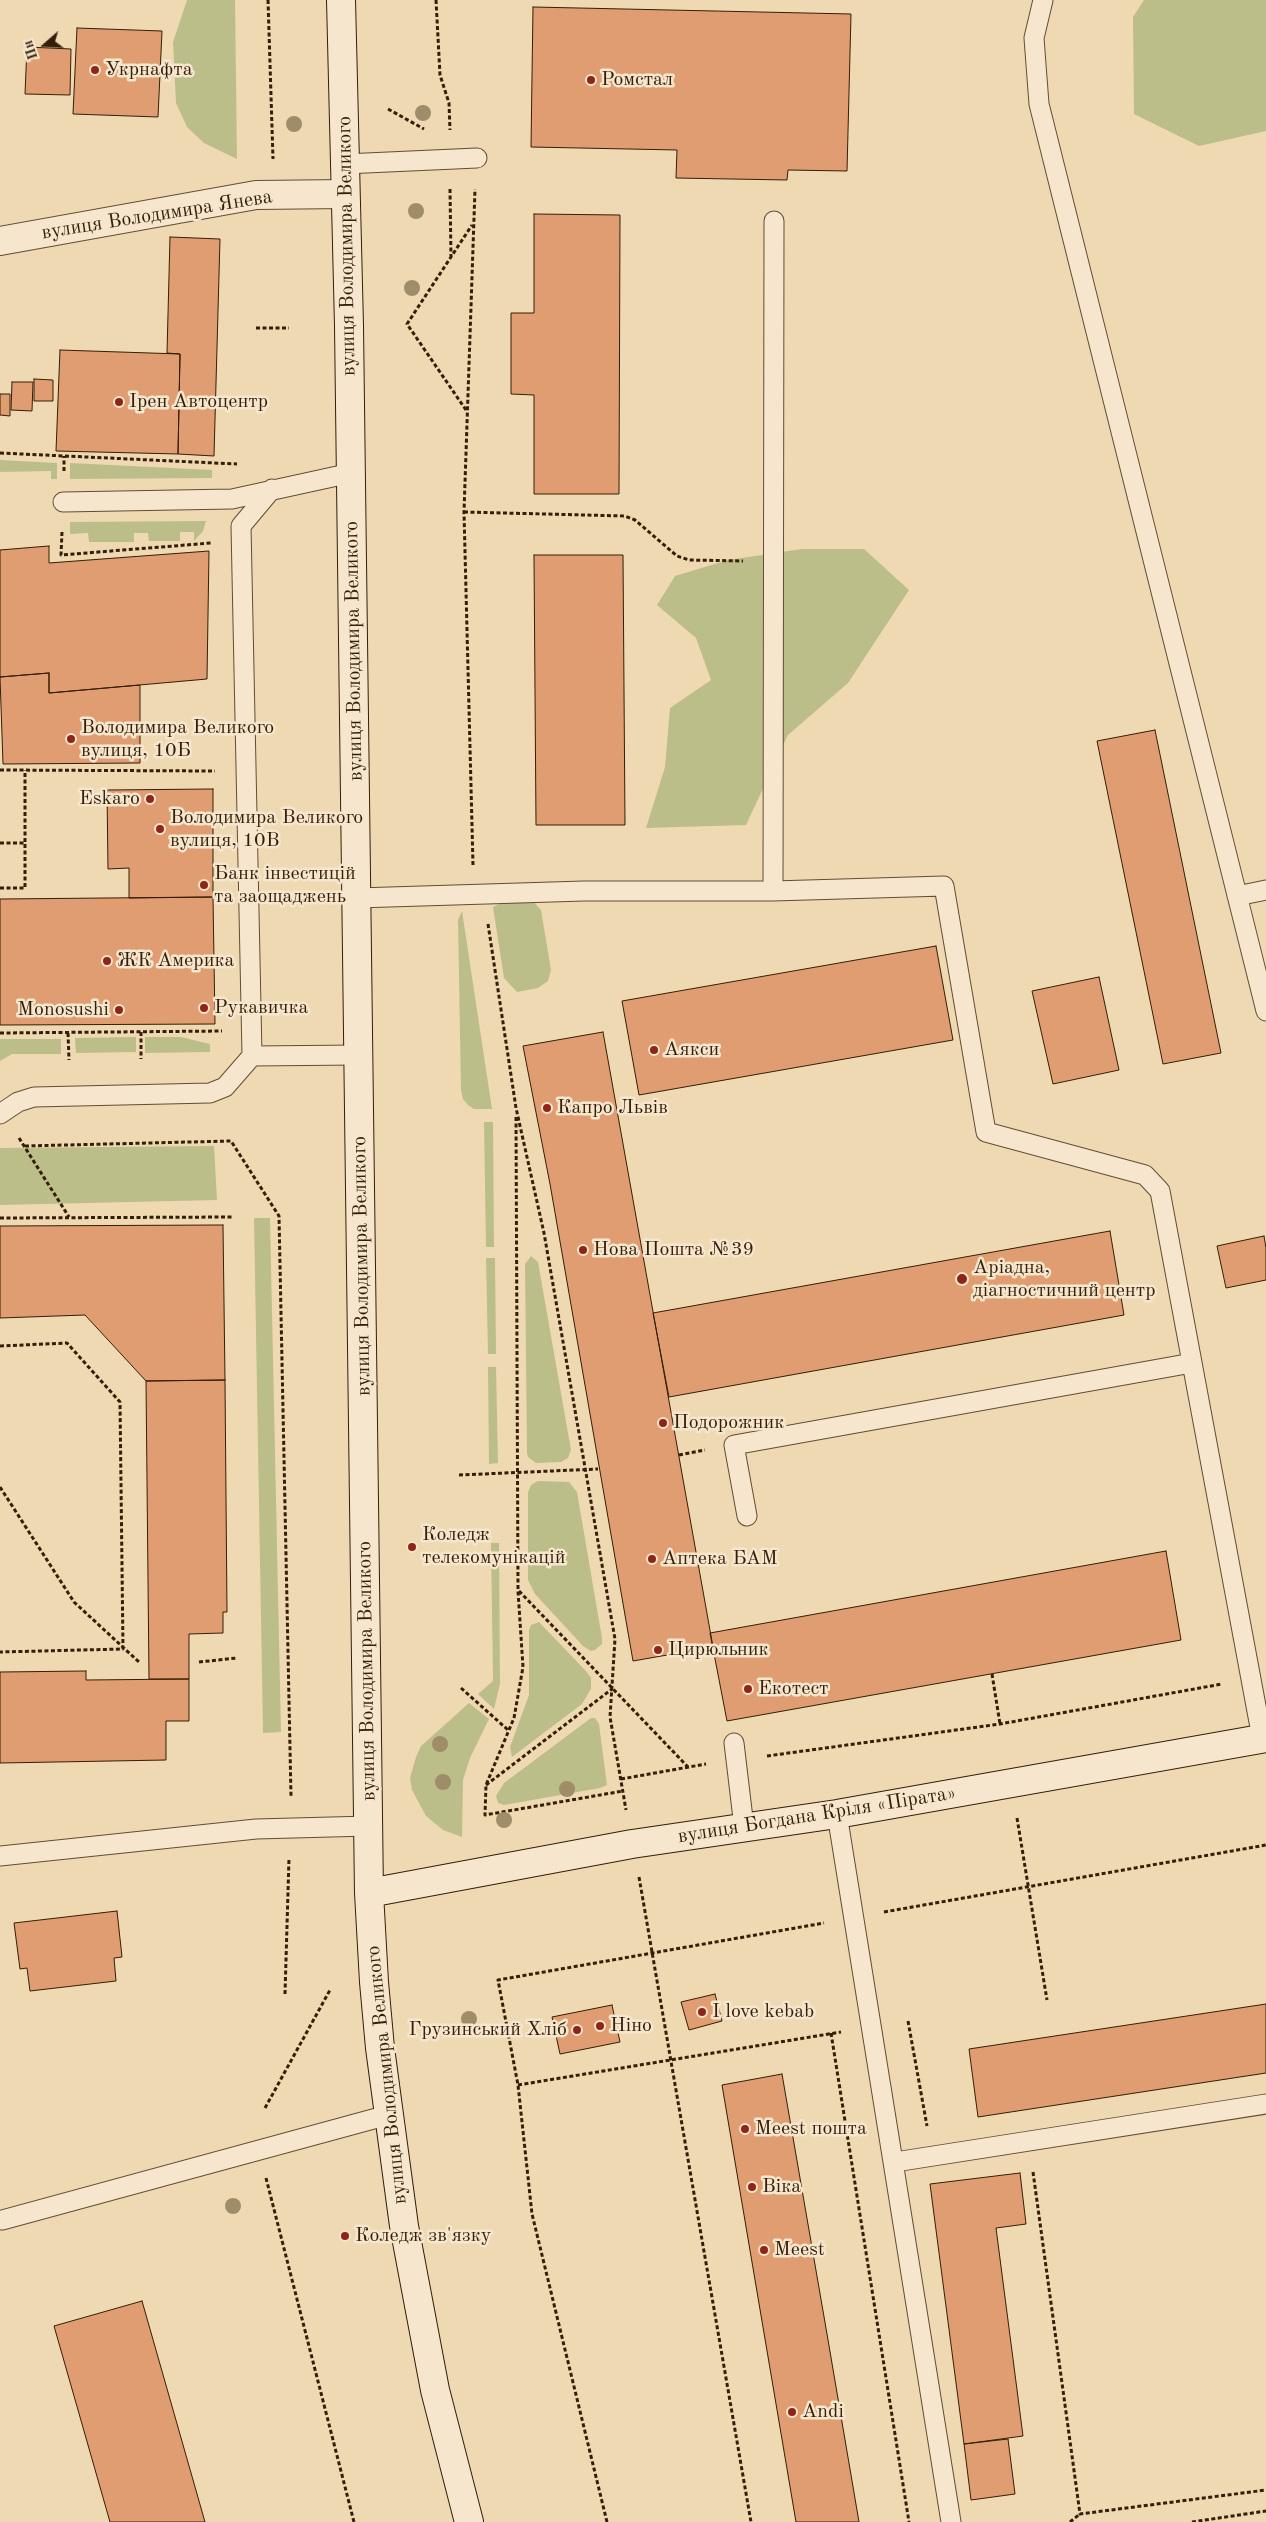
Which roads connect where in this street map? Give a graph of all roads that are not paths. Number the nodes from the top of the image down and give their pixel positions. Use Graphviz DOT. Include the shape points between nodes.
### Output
graph roads {
  1 [pos="341,0"];
  2 [pos="1043,0"];
  3 [pos="477,158"];
  4 [pos="344,164"];
  5 [pos="345,194"];
  6 [pos="774,221"];
  7 [pos="0,241"];
  8 [pos="351,474"];
  9 [pos="272,490"];
  10 [pos="63,502"];
  11 [pos="772,890"];
  12 [pos="1266,890"];
  13 [pos="1237,896"];
  14 [pos="357,898"];
  15 [pos="1266,1011"];
  16 [pos="358,1054"];
  17 [pos="252,1056"];
  18 [pos="0,1114"];
  19 [pos="1192,1363"];
  20 [pos="747,1516"];
  21 [pos="1264,1738"];
  22 [pos="734,1752"];
  23 [pos="837,1814"];
  24 [pos="369,1826"];
  25 [pos="744,1827"];
  26 [pos="0,1856"];
  27 [pos="369,1893"];
  28 [pos="1266,2104"];
  29 [pos="388,2115"];
  30 [pos="895,2162"];
  31 [pos="2,2220"];
  32 [pos="469,2522"];
  33 [pos="951,2522"];
  1 -- 4 [label="main road, вулиця Володимира Великого"];
  2 -- 13 [label="lane" via="1034,38 1039,104"];
  3 -- 4 [label="lane"];
  4 -- 5 [label="main road, вулиця Володимира Великого"];
  5 -- 7 [label="main road, вулиця Володимира Янева" via="256,196"];
  5 -- 8 [label="main road, вулиця Володимира Великого"];
  6 -- 11 [label="lane"];
  8 -- 9 [label="lane"];
  8 -- 14 [label="main road, вулиця Володимира Великого"];
  9 -- 10 [label="lane" via="232,499"];
  9 -- 17 [label="lane" via="241,526"];
  11 -- 14 [label="lane" via="584,890"];
  11 -- 19 [label="lane" via="944,886 986,1132 1145,1175 1160,1191"];
  12 -- 13 [label="lane"];
  13 -- 15 [label="lane"];
  14 -- 16 [label="main road, вулиця Володимира Великого"];
  16 -- 17 [label="lane"];
  16 -- 24 [label="main road, вулиця Володимира Великого"];
  17 -- 18 [label="lane" via="224,1087 210,1093 34,1097 18,1102"];
  19 -- 20 [label="lane" via="734,1445"];
  19 -- 21 [label="lane"];
  21 -- 23 [label="main road, вулиця Богдана Кріля «Пірата»"];
  22 -- 25 [label="lane"];
  23 -- 25 [label="main road, вулиця Богдана Кріля «Пірата»"];
  23 -- 30 [label="lane"];
  24 -- 26 [label="lane" via="256,1829"];
  24 -- 27 [label="main road, вулиця Володимира Великого"];
  25 -- 27 [label="main road, вулиця Богдана Кріля «Пірата»" via="632,1844"];
  27 -- 29 [label="main road, вулиця Володимира Великого" via="374,1982"];
  28 -- 30 [label="lane"];
  29 -- 31 [label="lane"];
  29 -- 32 [label="main road, вулиця Володимира Великого" via="408,2251 435,2390"];
  30 -- 33 [label="lane"];
}
